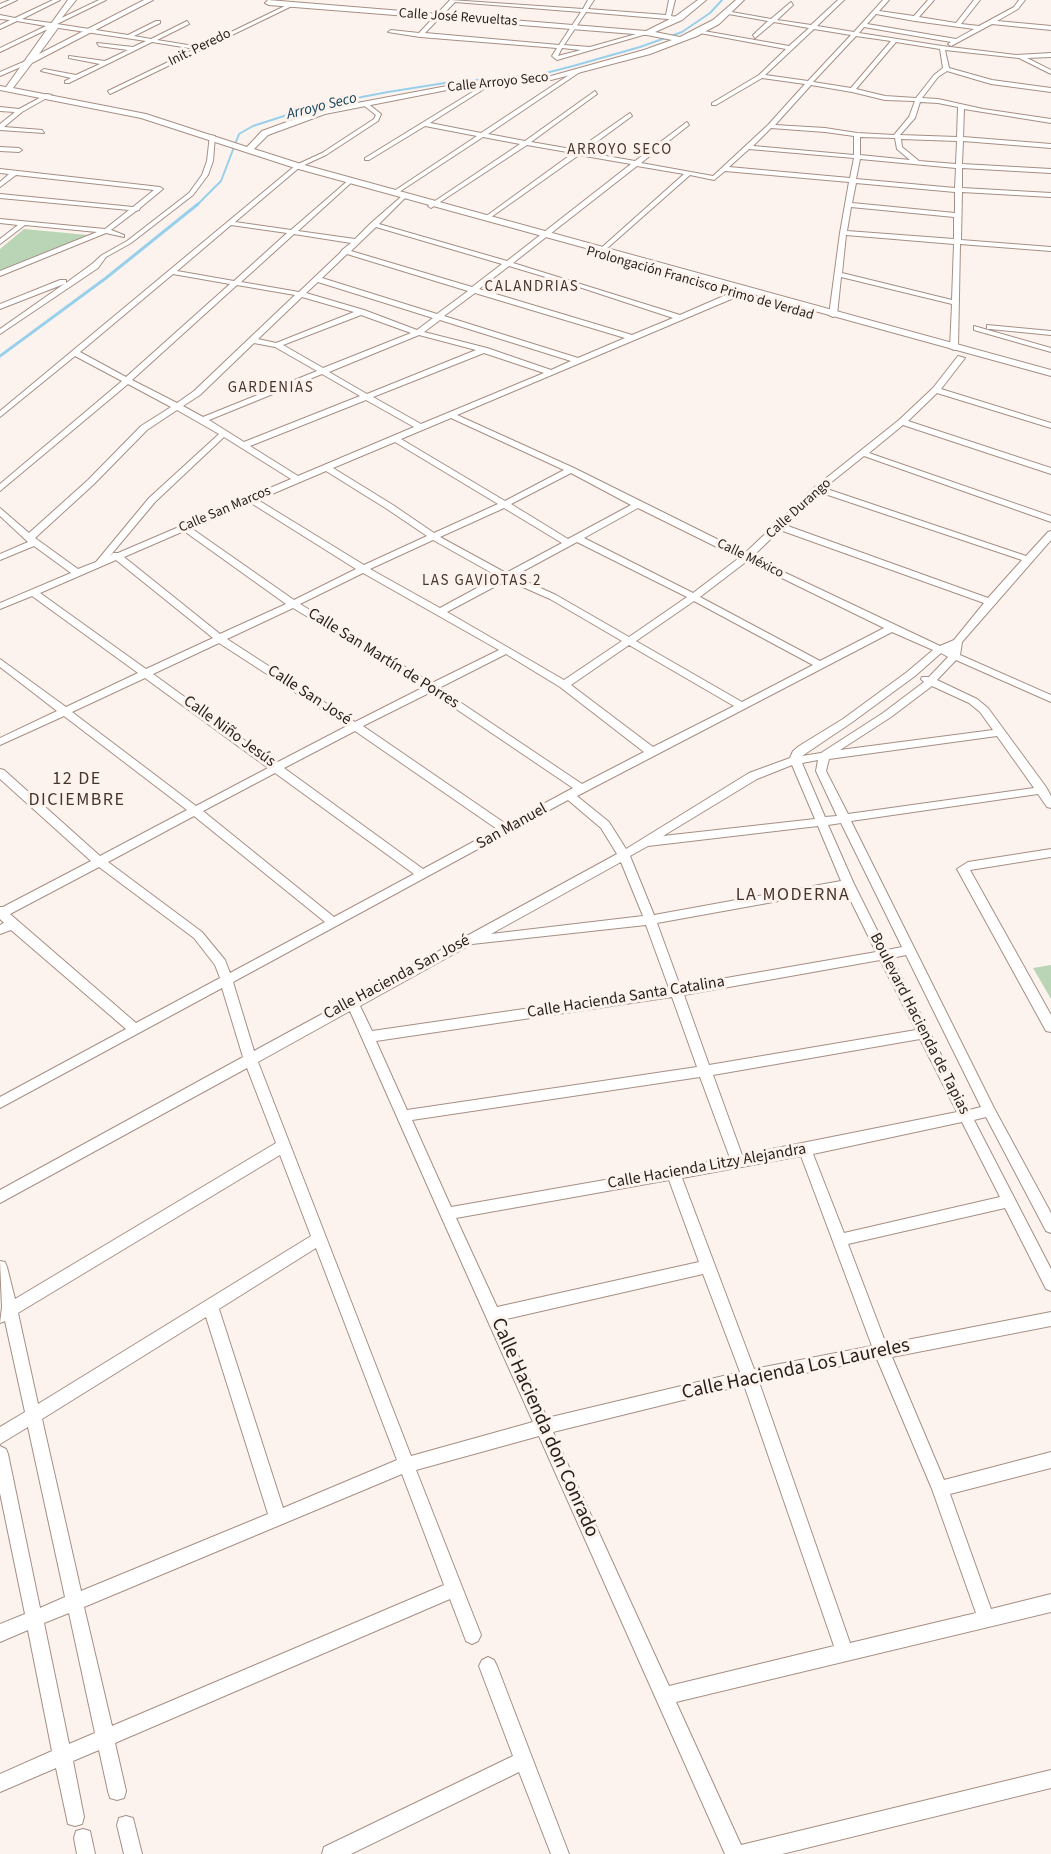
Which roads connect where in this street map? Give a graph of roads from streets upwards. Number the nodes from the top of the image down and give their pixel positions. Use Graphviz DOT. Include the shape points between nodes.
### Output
graph roads {
  1 [pos="14,0"];
  2 [pos="57,0"];
  3 [pos="72,0"];
  4 [pos="103,0"];
  5 [pos="149,0"];
  6 [pos="453,0"];
  7 [pos="591,0"];
  8 [pos="672,0"];
  9 [pos="702,0"];
  10 [pos="742,0"];
  11 [pos="841,0"];
  12 [pos="886,0"];
  13 [pos="931,0"];
  14 [pos="977,0"];
  15 [pos="270,2"];
  16 [pos="1021,2"];
  17 [pos="791,4"];
  18 [pos="291,5"];
  19 [pos="0,6"];
  20 [pos="619,6"];
  21 [pos="585,10"];
  22 [pos="614,12"];
  23 [pos="874,12"];
  24 [pos="726,13"];
  25 [pos="668,16"];
  26 [pos="0,17"];
  27 [pos="438,17"];
  28 [pos="679,18"];
  29 [pos="915,19"];
  30 [pos="15,20"];
  31 [pos="771,21"];
  32 [pos="158,22"];
  33 [pos="992,22"];
  34 [pos="187,23"];
  35 [pos="52,25"];
  36 [pos="957,25"];
  37 [pos="1019,25"];
  38 [pos="862,26"];
  39 [pos="0,27"];
  40 [pos="573,27"];
  41 [pos="813,28"];
  42 [pos="979,28"];
  43 [pos="1051,28"];
  44 [pos="89,30"];
  45 [pos="700,31"];
  46 [pos="391,32"];
  47 [pos="650,34"];
  48 [pos="854,34"];
  49 [pos="420,35"];
  50 [pos="755,36"];
  51 [pos="129,37"];
  52 [pos="677,39"];
  53 [pos="895,40"];
  54 [pos="151,41"];
  55 [pos="957,41"];
  56 [pos="99,44"];
  57 [pos="561,46"];
  58 [pos="199,48"];
  59 [pos="790,48"];
  60 [pos="942,48"];
  61 [pos="134,49"];
  62 [pos="593,49"];
  63 [pos="0,50"];
  64 [pos="1051,54"];
  65 [pos="71,57"];
  66 [pos="1018,57"];
  67 [pos="30,61"];
  68 [pos="944,61"];
  69 [pos="105,63"];
  70 [pos="946,69"];
  71 [pos="44,71"];
  72 [pos="578,71"];
  73 [pos="1051,72"];
  74 [pos="964,73"];
  75 [pos="0,75"];
  76 [pos="762,76"];
  77 [pos="77,77"];
  78 [pos="67,82"];
  79 [pos="807,83"];
  80 [pos="489,84"];
  81 [pos="5,86"];
  82 [pos="852,90"];
  83 [pos="1051,91"];
  84 [pos="110,92"];
  85 [pos="595,93"];
  86 [pos="49,95"];
  87 [pos="918,100"];
  88 [pos="363,103"];
  89 [pos="714,104"];
  90 [pos="961,106"];
  91 [pos="0,109"];
  92 [pos="20,111"];
  93 [pos="630,115"];
  94 [pos="1051,121"];
  95 [pos="425,124"];
  96 [pos="687,124"];
  97 [pos="770,126"];
  98 [pos="0,128"];
  99 [pos="42,132"];
  100 [pos="481,134"];
  101 [pos="857,135"];
  102 [pos="896,136"];
  103 [pos="216,138"];
  104 [pos="960,139"];
  105 [pos="527,142"];
  106 [pos="1051,146"];
  107 [pos="748,147"];
  108 [pos="0,148"];
  109 [pos="247,148"];
  110 [pos="899,148"];
  111 [pos="19,150"];
  112 [pos="579,153"];
  113 [pos="856,158"];
  114 [pos="367,159"];
  115 [pos="885,159"];
  116 [pos="917,162"];
  117 [pos="634,164"];
  118 [pos="298,166"];
  119 [pos="959,166"];
  120 [pos="726,169"];
  121 [pos="0,171"];
  122 [pos="1051,171"];
  123 [pos="14,173"];
  124 [pos="687,174"];
  125 [pos="351,180"];
  126 [pos="851,181"];
  127 [pos="0,185"];
  128 [pos="957,190"];
  129 [pos="399,195"];
  130 [pos="1051,195"];
  131 [pos="0,196"];
  132 [pos="433,205"];
  133 [pos="848,205"];
  134 [pos="137,209"];
  135 [pos="959,215"];
  136 [pos="487,218"];
  137 [pos="0,221"];
  138 [pos="24,223"];
  139 [pos="230,223"];
  140 [pos="373,224"];
  141 [pos="105,231"];
  142 [pos="293,232"];
  143 [pos="843,233"];
  144 [pos="541,235"];
  145 [pos="122,236"];
  146 [pos="958,241"];
  147 [pos="0,242"];
  148 [pos="354,242"];
  149 [pos="1051,249"];
  150 [pos="602,250"];
  151 [pos="344,251"];
  152 [pos="506,264"];
  153 [pos="172,272"];
  154 [pos="0,274"];
  155 [pos="839,274"];
  156 [pos="75,278"];
  157 [pos="316,279"];
  158 [pos="236,283"];
  159 [pos="472,289"];
  160 [pos="740,292"];
  161 [pos="300,294"];
  162 [pos="956,303"];
  163 [pos="0,307"];
  164 [pos="361,312"];
  165 [pos="833,315"];
  166 [pos="437,317"];
  167 [pos="682,318"];
  168 [pos="0,332"];
  169 [pos="418,333"];
  170 [pos="1051,333"];
  171 [pos="633,338"];
  172 [pos="253,341"];
  173 [pos="277,345"];
  174 [pos="954,348"];
  175 [pos="484,350"];
  176 [pos="1051,350"];
  177 [pos="75,353"];
  178 [pos="961,358"];
  179 [pos="577,360"];
  180 [pos="322,370"];
  181 [pos="550,372"];
  182 [pos="1051,373"];
  183 [pos="126,381"];
  184 [pos="1051,382"];
  185 [pos="936,390"];
  186 [pos="367,398"];
  187 [pos="178,407"];
  188 [pos="451,415"];
  189 [pos="0,416"];
  190 [pos="203,420"];
  191 [pos="902,422"];
  192 [pos="1051,426"];
  193 [pos="421,428"];
  194 [pos="224,433"];
  195 [pos="396,439"];
  196 [pos="245,445"];
  197 [pos="865,454"];
  198 [pos="325,467"];
  199 [pos="571,470"];
  200 [pos="1051,471"];
  201 [pos="296,479"];
  202 [pos="0,488"];
  203 [pos="818,489"];
  204 [pos="251,499"];
  205 [pos="505,504"];
  206 [pos="639,506"];
  207 [pos="1,513"];
  208 [pos="1051,519"];
  209 [pos="779,526"];
  210 [pos="185,528"];
  211 [pos="1051,534"];
  212 [pos="432,536"];
  213 [pos="32,540"];
  214 [pos="572,540"];
  215 [pos="116,555"];
  216 [pos="0,557"];
  217 [pos="746,557"];
  218 [pos="1027,559"];
  219 [pos="98,564"];
  220 [pos="363,569"];
  221 [pos="77,573"];
  222 [pos="508,577"];
  223 [pos="33,592"];
  224 [pos="694,597"];
  225 [pos="990,602"];
  226 [pos="293,604"];
  227 [pos="0,606"];
  228 [pos="440,612"];
  229 [pos="892,628"];
  230 [pos="220,639"];
  231 [pos="632,641"];
  232 [pos="957,642"];
  233 [pos="939,649"];
  234 [pos="506,650"];
  235 [pos="955,656"];
  236 [pos="0,662"];
  237 [pos="820,665"];
  238 [pos="147,673"];
  239 [pos="911,674"];
  240 [pos="931,681"];
  241 [pos="564,686"];
  242 [pos="433,688"];
  243 [pos="1051,699"];
  244 [pos="740,705"];
  245 [pos="66,713"];
  246 [pos="355,726"];
  247 [pos="1000,732"];
  248 [pos="0,742"];
  249 [pos="652,752"];
  250 [pos="824,756"];
  251 [pos="795,760"];
  252 [pos="278,768"];
  253 [pos="0,773"];
  254 [pos="582,789"];
  255 [pos="1042,790"];
  256 [pos="569,795"];
  257 [pos="1051,804"];
  258 [pos="197,812"];
  259 [pos="843,819"];
  260 [pos="820,822"];
  261 [pos="507,830"];
  262 [pos="642,843"];
  263 [pos="1051,853"];
  264 [pos="624,855"];
  265 [pos="99,861"];
  266 [pos="423,875"];
  267 [pos="848,884"];
  268 [pos="1,912"];
  269 [pos="650,920"];
  270 [pos="333,922"];
  271 [pos="6,927"];
  272 [pos="465,941"];
  273 [pos="911,950"];
  274 [pos="884,955"];
  275 [pos="228,981"];
  276 [pos="676,992"];
  277 [pos="352,1002"];
  278 [pos="1051,1026"];
  279 [pos="134,1029"];
  280 [pos="923,1034"];
  281 [pos="368,1037"];
  282 [pos="250,1059"];
  283 [pos="705,1071"];
  284 [pos="0,1103"];
  285 [pos="989,1111"];
  286 [pos="403,1116"];
  287 [pos="966,1116"];
  288 [pos="285,1145"];
  289 [pos="805,1150"];
  290 [pos="738,1162"];
  291 [pos="673,1173"];
  292 [pos="0,1197"];
  293 [pos="1010,1201"];
  294 [pos="447,1214"];
  295 [pos="1051,1227"];
  296 [pos="320,1239"];
  297 [pos="840,1240"];
  298 [pos="708,1266"];
  299 [pos="0,1267"];
  300 [pos="1051,1284"];
  301 [pos="210,1308"];
  302 [pos="5,1313"];
  303 [pos="493,1315"];
  304 [pos="1051,1319"];
  305 [pos="882,1352"];
  306 [pos="749,1377"];
  307 [pos="33,1415"];
  308 [pos="543,1428"];
  309 [pos="0,1436"];
  310 [pos="0,1454"];
  311 [pos="1051,1460"];
  312 [pos="405,1465"];
  313 [pos="940,1489"];
  314 [pos="278,1518"];
  315 [pos="454,1589"];
  316 [pos="75,1602"];
  317 [pos="1051,1603"];
  318 [pos="986,1618"];
  319 [pos="34,1619"];
  320 [pos="0,1633"];
  321 [pos="472,1635"];
  322 [pos="844,1652"];
  323 [pos="488,1666"];
  324 [pos="664,1696"];
  325 [pos="105,1738"];
  326 [pos="62,1755"];
  327 [pos="524,1760"];
  328 [pos="1051,1779"];
  329 [pos="0,1783"];
  330 [pos="117,1791"];
  331 [pos="75,1818"];
  332 [pos="126,1826"];
  333 [pos="339,1852"];
  334 [pos="133,1854"];
  335 [pos="561,1854"];
  336 [pos="735,1854"];
  337 [pos="744,1854"];
  1 -- 19 [label="street"];
  2 -- 30 [label="street"];
  3 -- 35 [label="street"];
  4 -- 35 [label="street"];
  5 -- 44 [label="street"];
  6 -- 21 [label="street"];
  6 -- 27 [label="street"];
  7 -- 21 [label="street"];
  8 -- 25 [label="street"];
  9 -- 28 [label="street, Calle Arroyo Seco"];
  10 -- 24 [label="street, Calle Arroyo Seco"];
  11 -- 41 [label="street"];
  12 -- 23 [label="street"];
  13 -- 29 [label="street"];
  14 -- 36 [label="street"];
  15 -- 18 [label="street, Calle José Revueltas"];
  16 -- 33 [label="street"];
  16 -- 37 [label="street"];
  17 -- 31 [label="street"];
  18 -- 27 [label="street, Calle José Revueltas"];
  18 -- 58 [label="street, Init. Peredo"];
  20 -- 22 [label="street"];
  21 -- 22 [label="street"];
  21 -- 40 [label="street"];
  22 -- 25 [label="street"];
  23 -- 29 [label="street"];
  23 -- 38 [label="street"];
  24 -- 31 [label="street"];
  24 -- 45 [label="street, Calle Arroyo Seco"];
  25 -- 28 [label="street"];
  26 -- 30 [label="street"];
  27 -- 40 [label="street, Calle José Revueltas"];
  27 -- 49 [label="street"];
  28 -- 47 [label="street, Calle Arroyo Seco"];
  29 -- 36 [label="street"];
  30 -- 35 [label="street"];
  30 -- 39 [label="street"];
  31 -- 41 [label="street"];
  31 -- 50 [label="street"];
  32 -- 51 [label="street"];
  33 -- 37 [label="street"];
  33 -- 42 [label="street"];
  34 -- 54 [label="street"];
  35 -- 44 [label="street"];
  35 -- 63 [label="street"];
  35 -- 67 [label="street" via="54,28"];
  36 -- 42 [label="street"];
  37 -- 43 [label="street"];
  38 -- 48 [label="street"];
  38 -- 55 [label="street"];
  40 -- 47 [label="street, Calle José Revueltas"];
  40 -- 57 [label="street"];
  41 -- 48 [label="street"];
  41 -- 59 [label="street"];
  42 -- 55 [label="street"];
  44 -- 51 [label="street"];
  44 -- 67 [label="street"];
  45 -- 52 [label="street, Calle Arroyo Seco"];
  45 -- 59 [label="street"];
  46 -- 49 [label="street"];
  47 -- 52 [label="street, Calle José Revueltas"];
  47 -- 62 [label="street, Calle Arroyo Seco"];
  48 -- 53 [label="street"];
  48 -- 79 [label="street"];
  49 -- 57 [label="street"];
  51 -- 54 [label="street"];
  52 -- 72 [label="street, Calle Arroyo Seco"];
  53 -- 60 [label="street"];
  53 -- 82 [label="street"];
  54 -- 58 [label="street"];
  54 -- 61 [label="street"];
  55 -- 60 [label="street"];
  56 -- 61 [label="street"];
  57 -- 62 [label="street"];
  57 -- 62 [label="street, Calle Arroyo Seco" via="557,58"];
  58 -- 84 [label="street, Init. Peredo"];
  59 -- 76 [label="street"];
  60 -- 66 [label="street"];
  60 -- 68 [label="street"];
  61 -- 69 [label="street"];
  64 -- 66 [label="street"];
  65 -- 69 [label="street"];
  66 -- 73 [label="street"];
  67 -- 75 [label="street"];
  67 -- 81 [label="street"];
  68 -- 70 [label="street"];
  68 -- 74 [label="street"];
  69 -- 77 [label="street"];
  70 -- 74 [label="street"];
  70 -- 87 [label="street"];
  71 -- 77 [label="street"];
  72 -- 80 [label="street, Calle Arroyo Seco" via="540,80"];
  72 -- 100 [label="street"];
  74 -- 83 [label="street" via="997,84"];
  76 -- 79 [label="street"];
  76 -- 89 [label="street"];
  77 -- 78 [label="street"];
  79 -- 82 [label="street"];
  79 -- 97 [label="street"];
  80 -- 88 [label="street, Calle Arroyo Seco"];
  80 -- 95 [label="street"];
  81 -- 86 [label="street"];
  82 -- 87 [label="street"];
  85 -- 105 [label="street"];
  86 -- 92 [label="street"];
  86 -- 103 [label="street" via="143,116"];
  87 -- 90 [label="street"];
  87 -- 102 [label="street" via="912,118"];
  88 -- 109 [label="street, Calle Arroyo Seco" via="283,125"];
  88 -- 118 [label="street" via="379,118"];
  90 -- 94 [label="street"];
  90 -- 104 [label="street"];
  91 -- 92 [label="street"];
  92 -- 98 [label="street"];
  93 -- 112 [label="street"];
  95 -- 100 [label="street"];
  95 -- 114 [label="street"];
  96 -- 117 [label="street"];
  97 -- 101 [label="street"];
  97 -- 107 [label="street"];
  98 -- 99 [label="street"];
  100 -- 105 [label="street"];
  100 -- 129 [label="street"];
  101 -- 102 [label="street"];
  101 -- 113 [label="street"];
  102 -- 104 [label="street"];
  102 -- 110 [label="street"];
  103 -- 109 [label="street, Prolongación Francisco Primo de Verdad"];
  103 -- 156 [label="street" via="205,175 191,194"];
  104 -- 106 [label="street"];
  104 -- 119 [label="street"];
  105 -- 112 [label="street"];
  105 -- 132 [label="street"];
  107 -- 113 [label="street"];
  107 -- 120 [label="street"];
  108 -- 111 [label="street"];
  109 -- 118 [label="street, Prolongación Francisco Primo de Verdad"];
  110 -- 115 [label="street"];
  110 -- 116 [label="street"];
  112 -- 117 [label="street"];
  112 -- 136 [label="street"];
  113 -- 115 [label="street"];
  113 -- 126 [label="street"];
  115 -- 116 [label="street"];
  116 -- 119 [label="street"];
  117 -- 124 [label="street"];
  117 -- 144 [label="street"];
  118 -- 125 [label="street, Prolongación Francisco Primo de Verdad"];
  118 -- 139 [label="street"];
  119 -- 122 [label="street"];
  119 -- 128 [label="street"];
  120 -- 124 [label="street" via="714,178"];
  120 -- 126 [label="street"];
  121 -- 123 [label="street"];
  123 -- 127 [label="street"];
  123 -- 134 [label="street" via="160,189"];
  124 -- 150 [label="street"];
  125 -- 129 [label="street, Prolongación Francisco Primo de Verdad" via="362,187"];
  125 -- 142 [label="street"];
  126 -- 128 [label="street"];
  126 -- 133 [label="street"];
  128 -- 130 [label="street"];
  128 -- 135 [label="street"];
  129 -- 132 [label="street, Prolongación Francisco Primo de Verdad"];
  129 -- 140 [label="street"];
  131 -- 134 [label="street"];
  132 -- 136 [label="street, Prolongación Francisco Primo de Verdad"];
  132 -- 144 [label="street, Prolongación Francisco Primo de Verdad"];
  133 -- 135 [label="street"];
  133 -- 143 [label="street"];
  134 -- 141 [label="street"];
  135 -- 146 [label="street"];
  136 -- 144 [label="street, Prolongación Francisco Primo de Verdad"];
  137 -- 138 [label="street"];
  138 -- 141 [label="street"];
  138 -- 147 [label="street"];
  139 -- 142 [label="street"];
  139 -- 153 [label="street"];
  140 -- 148 [label="street"];
  140 -- 152 [label="street"];
  141 -- 145 [label="street"];
  141 -- 154 [label="street"];
  142 -- 148 [label="street"];
  142 -- 158 [label="street"];
  143 -- 146 [label="street"];
  143 -- 155 [label="street"];
  144 -- 150 [label="street, Prolongación Francisco Primo de Verdad"];
  144 -- 152 [label="street"];
  144 -- 160 [label="street, Prolongación Francisco Primo de Verdad"];
  146 -- 149 [label="street"];
  146 -- 162 [label="street"];
  148 -- 151 [label="street"];
  150 -- 160 [label="street, Prolongación Francisco Primo de Verdad"];
  151 -- 157 [label="street"];
  151 -- 159 [label="street"];
  152 -- 159 [label="street"];
  152 -- 167 [label="street"];
  153 -- 158 [label="street"];
  153 -- 177 [label="street"];
  155 -- 162 [label="street"];
  155 -- 165 [label="street"];
  156 -- 163 [label="street"];
  156 -- 168 [label="street"];
  157 -- 161 [label="street"];
  157 -- 166 [label="street"];
  158 -- 161 [label="street"];
  158 -- 183 [label="street"];
  159 -- 166 [label="street"];
  159 -- 171 [label="street"];
  160 -- 165 [label="street, Prolongación Francisco Primo de Verdad"];
  160 -- 167 [label="street, Calle San Marcos"];
  160 -- 178 [label="street, Prolongación Francisco Primo de Verdad"];
  161 -- 164 [label="street"];
  161 -- 172 [label="street"];
  162 -- 174 [label="street"];
  164 -- 169 [label="street"];
  164 -- 173 [label="street"];
  165 -- 174 [label="street, Prolongación Francisco Primo de Verdad"];
  166 -- 169 [label="street"];
  166 -- 179 [label="street"];
  167 -- 171 [label="street, Calle San Marcos"];
  169 -- 175 [label="street"];
  169 -- 180 [label="street"];
  170 -- 176 [label="street" via="977,328"];
  171 -- 179 [label="street, Calle San Marcos"];
  172 -- 173 [label="street"];
  172 -- 187 [label="street"];
  173 -- 180 [label="street"];
  174 -- 182 [label="street, Prolongación Francisco Primo de Verdad"];
  175 -- 181 [label="street"];
  175 -- 186 [label="street"];
  177 -- 183 [label="street"];
  177 -- 189 [label="street"];
  178 -- 184 [label="street, Prolongación Francisco Primo de Verdad"];
  178 -- 185 [label="street, Calle Durango"];
  179 -- 181 [label="street, Calle San Marcos"];
  180 -- 186 [label="street"];
  180 -- 190 [label="street"];
  181 -- 188 [label="street, Calle San Marcos"];
  183 -- 187 [label="street"];
  183 -- 202 [label="street"];
  185 -- 191 [label="street, Calle Durango"];
  185 -- 192 [label="street"];
  186 -- 193 [label="street"];
  186 -- 196 [label="street"];
  187 -- 190 [label="street"];
  187 -- 213 [label="street" via="144,428"];
  188 -- 193 [label="street, Calle San Marcos"];
  188 -- 199 [label="street, Calle México"];
  190 -- 194 [label="street"];
  191 -- 197 [label="street, Calle Durango"];
  191 -- 200 [label="street"];
  193 -- 195 [label="street, Calle San Marcos"];
  194 -- 196 [label="street"];
  194 -- 219 [label="street" via="152,500"];
  195 -- 198 [label="street, Calle San Marcos"];
  195 -- 205 [label="street"];
  196 -- 201 [label="street"];
  197 -- 203 [label="street, Calle Durango"];
  197 -- 208 [label="street"];
  198 -- 201 [label="street, Calle San Marcos"];
  198 -- 212 [label="street"];
  199 -- 205 [label="street"];
  199 -- 206 [label="street, Calle México"];
  201 -- 204 [label="street, Calle San Marcos"];
  203 -- 209 [label="street, Calle Durango"];
  203 -- 218 [label="street"];
  204 -- 210 [label="street, Calle San Marcos"];
  204 -- 220 [label="street"];
  205 -- 212 [label="street"];
  205 -- 214 [label="street"];
  206 -- 214 [label="street"];
  206 -- 217 [label="street, Calle México"];
  207 -- 213 [label="street"];
  209 -- 217 [label="street, Calle Durango"];
  209 -- 225 [label="street"];
  210 -- 215 [label="street, Calle San Marcos"];
  210 -- 226 [label="street, Calle San Martín de Porres"];
  211 -- 218 [label="street"];
  212 -- 220 [label="street"];
  212 -- 222 [label="street"];
  213 -- 216 [label="street"];
  213 -- 221 [label="street"];
  214 -- 222 [label="street"];
  214 -- 224 [label="street"];
  215 -- 219 [label="street, Calle San Marcos"];
  215 -- 230 [label="street, Calle San José"];
  217 -- 224 [label="street, Calle Durango"];
  217 -- 229 [label="street, Calle México"];
  218 -- 225 [label="street"];
  219 -- 221 [label="street, Calle San Marcos"];
  220 -- 226 [label="street"];
  220 -- 228 [label="street"];
  221 -- 223 [label="street, Calle San Marcos"];
  222 -- 228 [label="street"];
  222 -- 231 [label="street"];
  223 -- 227 [label="street, Calle San Marcos"];
  223 -- 238 [label="street, Calle Niño Jesús"];
  224 -- 231 [label="street, Calle Durango"];
  224 -- 237 [label="street"];
  225 -- 232 [label="street"];
  226 -- 230 [label="street"];
  226 -- 242 [label="street, Calle San Martín de Porres"];
  228 -- 234 [label="street"];
  229 -- 233 [label="street, Calle México"];
  229 -- 237 [label="street, San Manuel"];
  230 -- 238 [label="street"];
  230 -- 246 [label="street, Calle San José"];
  231 -- 241 [label="street, Calle Durango"];
  231 -- 244 [label="street"];
  232 -- 233 [label="street"];
  232 -- 235 [label="street"];
  233 -- 235 [label="street, Calle México"];
  233 -- 239 [label="street, Calle Hacienda San José"];
  234 -- 241 [label="street"];
  234 -- 242 [label="street"];
  235 -- 240 [label="street, Calle Hacienda San José"];
  235 -- 243 [label="street, Calle México"];
  236 -- 245 [label="street"];
  237 -- 244 [label="street, San Manuel"];
  238 -- 245 [label="street"];
  238 -- 252 [label="street, Calle Niño Jesús"];
  239 -- 240 [label="street"];
  239 -- 251 [label="street, Calle Hacienda San José" via="803,748"];
  240 -- 247 [label="street" via="974,701"];
  240 -- 250 [label="street, Calle Hacienda San José"];
  241 -- 249 [label="street"];
  242 -- 246 [label="street"];
  242 -- 254 [label="street, Calle San Martín de Porres"];
  244 -- 249 [label="street, San Manuel"];
  245 -- 248 [label="street"];
  245 -- 258 [label="street"];
  246 -- 252 [label="street"];
  246 -- 261 [label="street, Calle San José"];
  247 -- 250 [label="street"];
  247 -- 255 [label="street"];
  249 -- 254 [label="street, San Manuel"];
  250 -- 251 [label="street, Calle Hacienda San José"];
  250 -- 259 [label="street, Boulevard Hacienda de Tapias" via="821,771"];
  251 -- 260 [label="street, Boulevard Hacienda de Tapias"];
  251 -- 262 [label="street, Calle Hacienda San José" via="753,777"];
  252 -- 258 [label="street"];
  252 -- 266 [label="street, Calle Niño Jesús"];
  253 -- 265 [label="street"];
  254 -- 256 [label="street, San Manuel"];
  255 -- 257 [label="street"];
  255 -- 259 [label="street"];
  256 -- 261 [label="street, San Manuel"];
  256 -- 264 [label="street" via="605,825"];
  258 -- 265 [label="street"];
  258 -- 270 [label="street"];
  259 -- 260 [label="street"];
  259 -- 273 [label="street, Boulevard Hacienda de Tapias"];
  260 -- 262 [label="street"];
  260 -- 267 [label="street, Boulevard Hacienda de Tapias"];
  261 -- 266 [label="street, San Manuel"];
  262 -- 264 [label="street, Calle Hacienda San José"];
  263 -- 278 [label="street" via="963,869"];
  264 -- 269 [label="street"];
  264 -- 272 [label="street, Calle Hacienda San José"];
  265 -- 268 [label="street"];
  265 -- 275 [label="street" via="198,935 221,963"];
  266 -- 270 [label="street, San Manuel"];
  267 -- 269 [label="street"];
  267 -- 274 [label="street, Boulevard Hacienda de Tapias"];
  268 -- 271 [label="street"];
  269 -- 272 [label="street"];
  269 -- 276 [label="street"];
  270 -- 275 [label="street, San Manuel"];
  271 -- 279 [label="street"];
  272 -- 277 [label="street, Calle Hacienda San José"];
  273 -- 274 [label="street, Calle Hacienda Santa Catalina"];
  273 -- 285 [label="street, Boulevard Hacienda de Tapias"];
  274 -- 276 [label="street, Calle Hacienda Santa Catalina"];
  274 -- 280 [label="street, Boulevard Hacienda de Tapias"];
  275 -- 279 [label="street, San Manuel"];
  275 -- 282 [label="street"];
  276 -- 281 [label="street, Calle Hacienda Santa Catalina"];
  276 -- 283 [label="street"];
  277 -- 281 [label="street, Calle Hacienda don Conrado"];
  277 -- 282 [label="street, Calle Hacienda San José"];
  279 -- 284 [label="street, San Manuel"];
  280 -- 283 [label="street"];
  280 -- 287 [label="street, Boulevard Hacienda de Tapias"];
  281 -- 286 [label="street, Calle Hacienda don Conrado"];
  282 -- 288 [label="street"];
  282 -- 292 [label="street, Calle Hacienda San José"];
  283 -- 286 [label="street"];
  283 -- 290 [label="street"];
  285 -- 287 [label="street, Calle Hacienda Litzy Alejandra"];
  285 -- 295 [label="street, Boulevard Hacienda de Tapias"];
  286 -- 294 [label="street, Calle Hacienda don Conrado"];
  287 -- 289 [label="street, Calle Hacienda Litzy Alejandra"];
  287 -- 293 [label="street, Boulevard Hacienda de Tapias"];
  288 -- 296 [label="street"];
  288 -- 302 [label="street"];
  289 -- 290 [label="street, Calle Hacienda Litzy Alejandra"];
  289 -- 297 [label="street"];
  290 -- 291 [label="street, Calle Hacienda Litzy Alejandra"];
  291 -- 294 [label="street, Calle Hacienda Litzy Alejandra"];
  291 -- 298 [label="street"];
  293 -- 297 [label="street"];
  293 -- 300 [label="street, Boulevard Hacienda de Tapias"];
  294 -- 303 [label="street, Calle Hacienda don Conrado"];
  296 -- 301 [label="street"];
  296 -- 312 [label="street"];
  297 -- 305 [label="street"];
  298 -- 303 [label="street"];
  298 -- 306 [label="street"];
  299 -- 302 [label="street"];
  301 -- 307 [label="street"];
  301 -- 314 [label="street"];
  302 -- 307 [label="street" via="19,1347"];
  303 -- 308 [label="street, Calle Hacienda don Conrado"];
  304 -- 305 [label="street, Calle Hacienda Los Laureles"];
  305 -- 306 [label="street, Calle Hacienda Los Laureles"];
  305 -- 313 [label="street"];
  306 -- 308 [label="street, Calle Hacienda Los Laureles"];
  306 -- 322 [label="street"];
  307 -- 309 [label="street"];
  307 -- 316 [label="street"];
  308 -- 312 [label="street, Calle Hacienda Los Laureles"];
  308 -- 324 [label="street, Calle Hacienda don Conrado"];
  310 -- 319 [label="street"];
  311 -- 313 [label="street"];
  312 -- 314 [label="street, Calle Hacienda Los Laureles"];
  312 -- 315 [label="street"];
  313 -- 318 [label="street"];
  314 -- 316 [label="street, Calle Hacienda Los Laureles"];
  315 -- 321 [label="street"];
  315 -- 325 [label="street"];
  316 -- 319 [label="street, Calle Hacienda Los Laureles"];
  316 -- 325 [label="street"];
  317 -- 318 [label="street"];
  318 -- 322 [label="street"];
  319 -- 320 [label="street, Calle Hacienda Los Laureles"];
  319 -- 326 [label="street"];
  322 -- 324 [label="street"];
  323 -- 327 [label="street"];
  324 -- 336 [label="street, Calle Hacienda don Conrado"];
  325 -- 326 [label="street"];
  325 -- 330 [label="street"];
  326 -- 329 [label="street"];
  326 -- 331 [label="street"];
  327 -- 333 [label="street"];
  327 -- 335 [label="street"];
  328 -- 337 [label="street"];
  332 -- 334 [label="street"];
}
